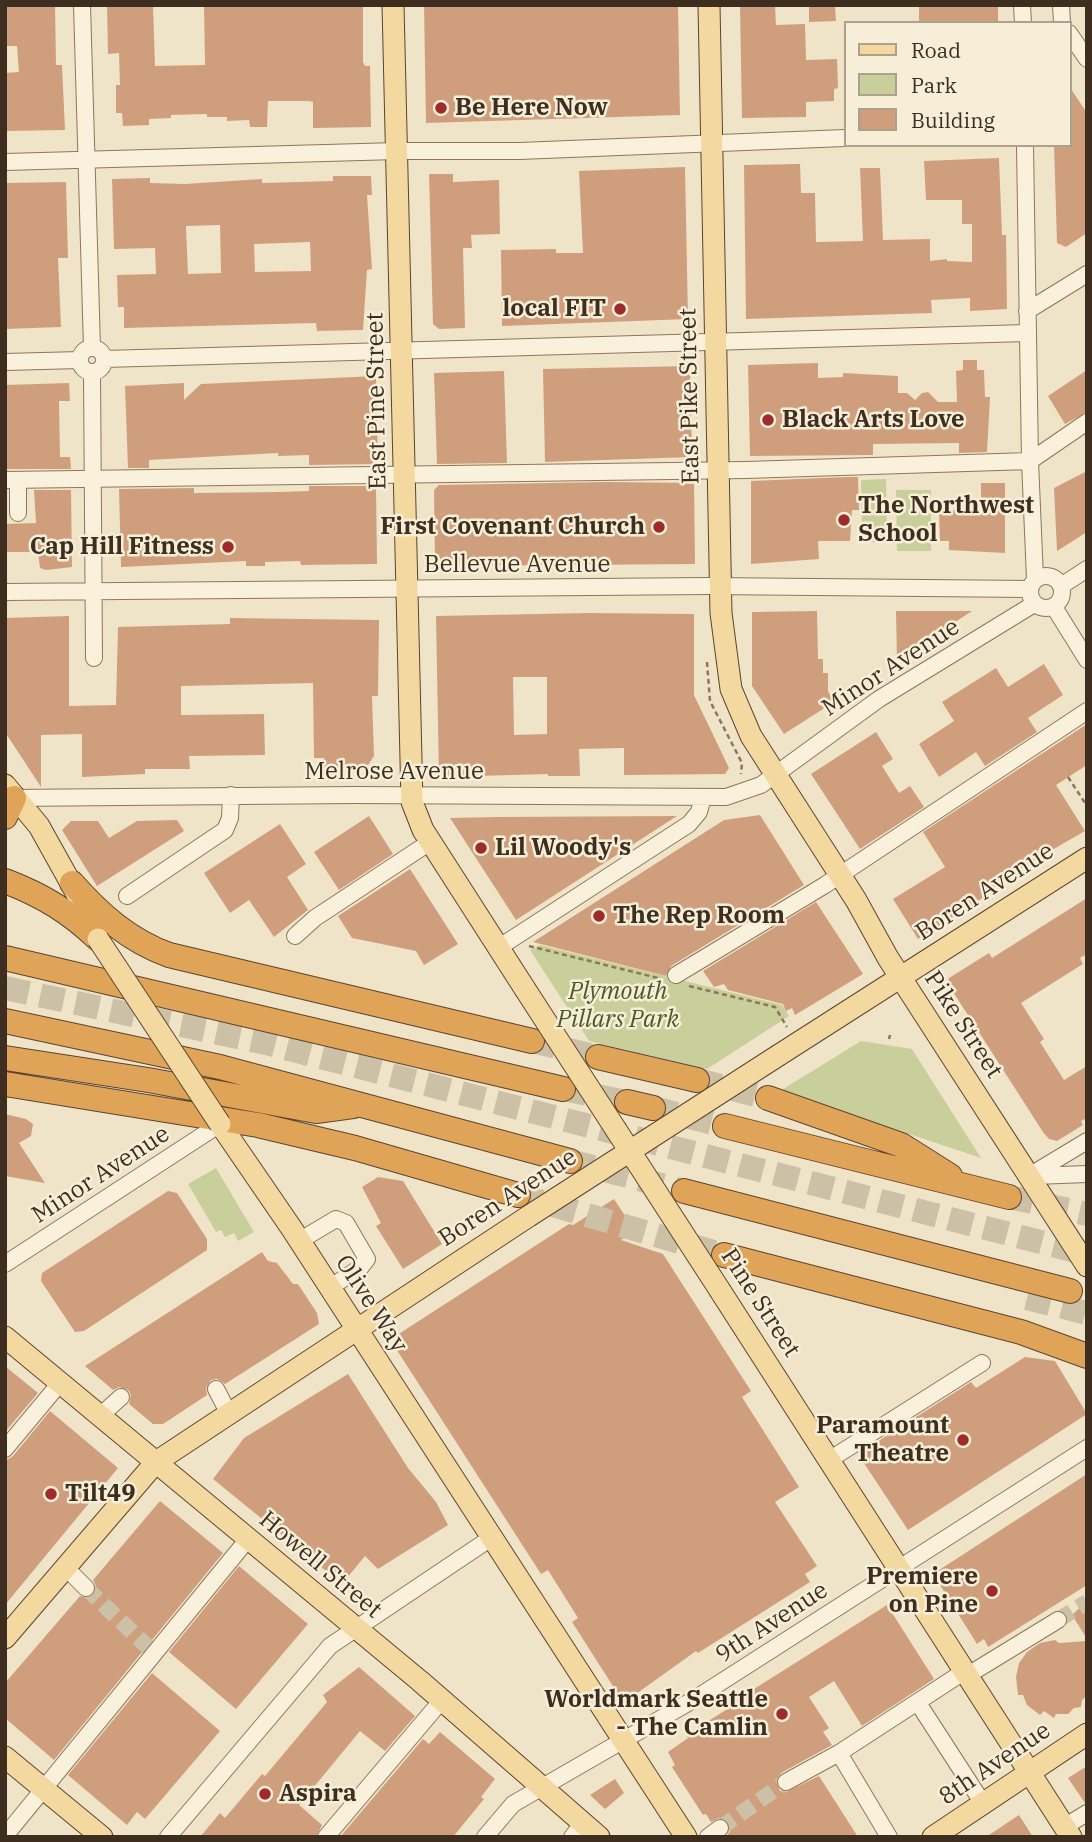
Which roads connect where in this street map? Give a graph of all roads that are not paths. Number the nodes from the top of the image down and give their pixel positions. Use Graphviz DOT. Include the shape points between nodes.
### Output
graph roads {
  1 [pos="82,5"];
  2 [pos="393,5"];
  3 [pos="709,5"];
  4 [pos="1071,36"];
  5 [pos="1087,59"];
  6 [pos="844,138"];
  7 [pos="712,144"];
  8 [pos="1025,147"];
  9 [pos="397,151"];
  10 [pos="85,160"];
  11 [pos="5,162"];
  12 [pos="1087,274"];
  13 [pos="1027,311"];
  14 [pos="1027,333"];
  15 [pos="716,341"];
  16 [pos="92,348"];
  17 [pos="402,350"];
  18 [pos="104,359"];
  19 [pos="5,362"];
  20 [pos="86,366"];
  21 [pos="1087,422"];
  22 [pos="1030,461"];
  23 [pos="718,470"];
  24 [pos="405,473"];
  25 [pos="92,478"];
  26 [pos="11,480"];
  27 [pos="18,513"];
  28 [pos="1087,569"];
  29 [pos="720,586"];
  30 [pos="1061,586"];
  31 [pos="408,589"];
  32 [pos="1033,591"];
  33 [pos="5,592"];
  34 [pos="94,592"];
  35 [pos="1054,607"];
  36 [pos="94,658"];
  37 [pos="1087,660"];
  38 [pos="1087,712"];
  39 [pos="776,774"];
  40 [pos="231,795"];
  41 [pos="411,795"];
  42 [pos="703,797"];
  43 [pos="7,800"];
  44 [pos="430,842"];
  45 [pos="1087,858"];
  46 [pos="840,874"];
  47 [pos="5,881"];
  48 [pos="72,883"];
  49 [pos="127,896"];
  50 [pos="295,936"];
  51 [pos="98,939"];
  52 [pos="498,948"];
  53 [pos="5,958"];
  54 [pos="676,975"];
  55 [pos="901,977"];
  56 [pos="5,1021"];
  57 [pos="532,1041"];
  58 [pos="598,1057"];
  59 [pos="5,1058"];
  60 [pos="697,1080"];
  61 [pos="5,1084"];
  62 [pos="563,1089"];
  63 [pos="768,1098"];
  64 [pos="627,1102"];
  65 [pos="362,1104"];
  66 [pos="653,1108"];
  67 [pos="220,1124"];
  68 [pos="725,1126"];
  69 [pos="1087,1141"];
  70 [pos="631,1150"];
  71 [pos="569,1161"];
  72 [pos="1087,1174"];
  73 [pos="1029,1176"];
  74 [pos="965,1186"];
  75 [pos="684,1191"];
  76 [pos="518,1195"];
  77 [pos="1009,1196"];
  78 [pos="299,1241"];
  79 [pos="724,1255"];
  80 [pos="5,1264"];
  81 [pos="970,1266"];
  82 [pos="1087,1266"];
  83 [pos="330,1288"];
  84 [pos="1070,1292"];
  85 [pos="1027,1298"];
  86 [pos="356,1329"];
  87 [pos="5,1336"];
  88 [pos="1087,1356"];
  89 [pos="982,1363"];
  90 [pos="61,1383"];
  91 [pos="216,1389"];
  92 [pos="121,1397"];
  93 [pos="229,1414"];
  94 [pos="100,1416"];
  95 [pos="1087,1448"];
  96 [pos="5,1449"];
  97 [pos="829,1460"];
  98 [pos="156,1462"];
  99 [pos="491,1538"];
  100 [pos="248,1539"];
  101 [pos="66,1568"];
  102 [pos="900,1570"];
  103 [pos="86,1588"];
  104 [pos="1058,1620"];
  105 [pos="355,1627"];
  106 [pos="5,1638"];
  107 [pos="966,1673"];
  108 [pos="442,1700"];
  109 [pos="918,1703"];
  110 [pos="1087,1734"];
  111 [pos="624,1741"];
  112 [pos="839,1753"];
  113 [pos="5,1757"];
  114 [pos="1030,1771"];
  115 [pos="786,1782"];
  116 [pos="542,1787"];
  117 [pos="45,1789"];
  118 [pos="985,1804"];
  119 [pos="1087,1814"];
  120 [pos="577,1830"];
  121 [pos="1068,1832"];
  122 [pos="5,1836"];
  123 [pos="102,1837"];
  124 [pos="168,1837"];
  125 [pos="326,1837"];
  126 [pos="485,1837"];
  127 [pos="600,1837"];
  128 [pos="686,1837"];
  129 [pos="889,1837"];
  130 [pos="933,1837"];
  1 -- 10 [label="street"];
  2 -- 9 [label="main road, East Pine Street"];
  3 -- 7 [label="main road, East Pike Street"];
  4 -- 5 [label="street"];
  6 -- 7 [label="street"];
  7 -- 9 [label="street"];
  7 -- 15 [label="main road, East Pike Street"];
  8 -- 13 [label="street"];
  9 -- 10 [label="street"];
  9 -- 17 [label="main road, East Pine Street"];
  10 -- 11 [label="street"];
  10 -- 16 [label="street"];
  12 -- 13 [label="street"];
  13 -- 14 [label="street"];
  14 -- 15 [label="street"];
  14 -- 22 [label="street"];
  15 -- 17 [label="street"];
  15 -- 23 [label="main road, East Pike Street"];
  16 -- 18 [label="street"];
  16 -- 20 [label="street" via="83,352"];
  17 -- 18 [label="street"];
  17 -- 24 [label="main road, East Pine Street"];
  18 -- 20 [label="street" via="100,369"];
  19 -- 20 [label="street"];
  20 -- 25 [label="street"];
  21 -- 22 [label="street"];
  22 -- 23 [label="street"];
  22 -- 32 [label="street"];
  23 -- 24 [label="street"];
  23 -- 29 [label="main road, East Pike Street"];
  24 -- 25 [label="street"];
  24 -- 31 [label="main road, East Pine Street"];
  25 -- 26 [label="street"];
  25 -- 34 [label="street"];
  26 -- 27 [label="street"];
  28 -- 30 [label="street"];
  29 -- 31 [label="street, Bellevue Avenue"];
  29 -- 32 [label="street, Bellevue Avenue"];
  29 -- 39 [label="main road, East Pike Street" via="731,690 747,728"];
  30 -- 32 [label="street" via="1051,577"];
  30 -- 35 [label="street" via="1062,596"];
  31 -- 34 [label="street, Bellevue Avenue"];
  31 -- 41 [label="main road, East Pine Street"];
  32 -- 35 [label="street" via="1041,608"];
  32 -- 39 [label="street, Minor Avenue"];
  33 -- 34 [label="street, Bellevue Avenue"];
  34 -- 36 [label="street"];
  35 -- 37 [label="street"];
  38 -- 46 [label="street"];
  39 -- 42 [label="street, Melrose Avenue" via="747,792"];
  39 -- 46 [label="main road, Pike Street"];
  40 -- 41 [label="street, Melrose Avenue"];
  40 -- 43 [label="street, Melrose Avenue"];
  40 -- 49 [label="street" via="225,830"];
  41 -- 42 [label="street, Melrose Avenue"];
  41 -- 44 [label="main road, Pine Street"];
  42 -- 52 [label="street" via="689,824"];
  43 -- 48 [label="main road, Olive Way" via="38,826"];
  44 -- 50 [label="street"];
  44 -- 52 [label="main road, Pine Street"];
  45 -- 55 [label="main road, Boren Avenue"];
  46 -- 54 [label="street"];
  46 -- 55 [label="main road, Pike Street"];
  47 -- 51 [label="highway" via="51,901"];
  48 -- 51 [label="main road, Olive Way"];
  48 -- 57 [label="highway" via="121,930 169,956"];
  51 -- 67 [label="main road, Olive Way, bridge"];
  52 -- 70 [label="main road, Pine Street, bridge"];
  53 -- 62 [label="highway"];
  55 -- 70 [label="main road, Boren Avenue, bridge"];
  55 -- 73 [label="main road, Pike Street"];
  56 -- 65 [label="highway" via="198,1062"];
  58 -- 60 [label="highway"];
  59 -- 65 [label="highway" via="316,1111"];
  61 -- 76 [label="highway" via="258,1125"];
  63 -- 74 [label="highway" via="901,1145"];
  64 -- 66 [label="highway"];
  65 -- 71 [label="highway"];
  67 -- 78 [label="main road, Olive Way"];
  67 -- 80 [label="street, Minor Avenue"];
  68 -- 74 [label="highway"];
  69 -- 73 [label="street"];
  70 -- 86 [label="main road, Boren Avenue, bridge"];
  70 -- 97 [label="main road, Pine Street, bridge"];
  72 -- 73 [label="street"];
  73 -- 82 [label="main road, Pike Street"];
  74 -- 77 [label="highway"];
  75 -- 81 [label="highway"];
  78 -- 83 [label="main road, Olive Way"];
  78 -- 83 [label="street" via="341,1220 367,1259"];
  79 -- 88 [label="highway" via="1020,1332"];
  81 -- 84 [label="highway"];
  81 -- 85 [label="highway"];
  83 -- 86 [label="main road, Olive Way"];
  86 -- 93 [label="main road, Boren Avenue"];
  86 -- 99 [label="main road, Olive Way"];
  87 -- 90 [label="main road, Howell Street"];
  89 -- 97 [label="street"];
  90 -- 94 [label="main road, Howell Street"];
  90 -- 96 [label="street"];
  91 -- 93 [label="street"];
  92 -- 94 [label="street"];
  93 -- 98 [label="main road, Boren Avenue"];
  94 -- 98 [label="main road, Howell Street"];
  95 -- 102 [label="street, 9th Avenue"];
  97 -- 102 [label="main road, Pine Street"];
  98 -- 100 [label="main road, Howell Street"];
  98 -- 101 [label="main road, Boren Avenue"];
  99 -- 105 [label="street"];
  99 -- 111 [label="main road, Olive Way"];
  100 -- 105 [label="main road, Howell Street"];
  100 -- 117 [label="street" via="153,1652 123,1700"];
  101 -- 103 [label="street"];
  101 -- 106 [label="main road, Boren Avenue"];
  102 -- 107 [label="main road, Pine Street"];
  102 -- 111 [label="street, 9th Avenue"];
  104 -- 107 [label="street"];
  105 -- 108 [label="main road, Howell Street"];
  105 -- 124 [label="street" via="330,1646"];
  107 -- 109 [label="street"];
  107 -- 114 [label="main road, Pine Street"];
  108 -- 116 [label="main road, Howell Street"];
  108 -- 125 [label="street"];
  109 -- 112 [label="street"];
  109 -- 118 [label="street"];
  110 -- 114 [label="main road, 8th Avenue"];
  111 -- 116 [label="street, 9th Avenue"];
  111 -- 128 [label="main road, Olive Way"];
  112 -- 115 [label="street"];
  112 -- 129 [label="street"];
  113 -- 117 [label="main road"];
  114 -- 118 [label="main road, 8th Avenue"];
  114 -- 121 [label="main road, Pine Street"];
  116 -- 120 [label="main road, Howell Street"];
  116 -- 126 [label="street, 9th Avenue" via="513,1804"];
  117 -- 122 [label="street"];
  117 -- 123 [label="main road"];
  118 -- 130 [label="main road, 8th Avenue"];
  119 -- 121 [label="street"];
  120 -- 127 [label="main road, Howell Street"];
}
